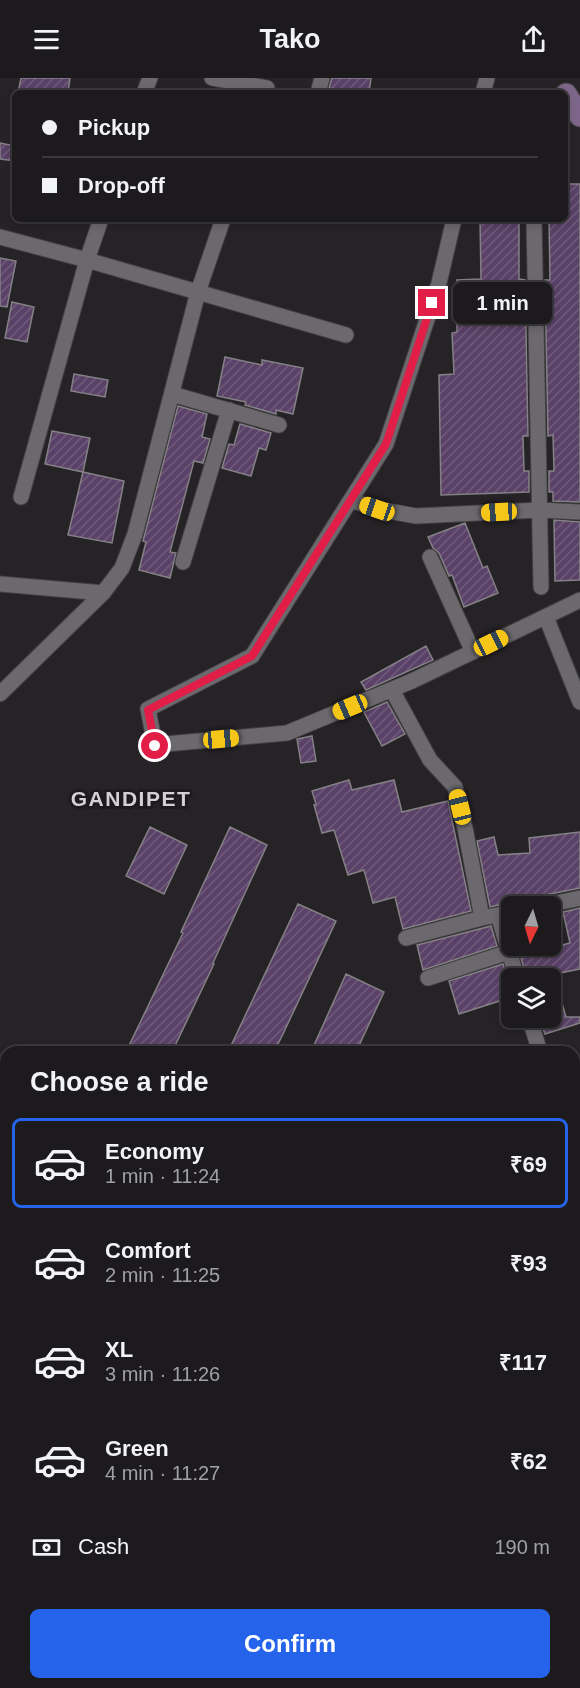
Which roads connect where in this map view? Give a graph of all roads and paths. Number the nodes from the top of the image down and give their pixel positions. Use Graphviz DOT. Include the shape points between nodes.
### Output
graph roads {
  1 [pos="212,78"];
  2 [pos="267,86"];
  3 [pos="568,98"];
  4 [pos="580,116"];
  5 [pos="100,222"];
  6 [pos="222,222"];
  7 [pos="453,222"];
  8 [pos="534,222"];
  9 [pos="0,237"];
  10 [pos="87,260"];
  11 [pos="198,292"];
  12 [pos="346,335"];
  13 [pos="172,394"];
  14 [pos="229,410"];
  15 [pos="279,425"];
  16 [pos="21,497"];
  17 [pos="351,500"];
  18 [pos="540,510"];
  19 [pos="580,512"];
  20 [pos="430,557"];
  21 [pos="183,562"];
  22 [pos="0,584"];
  23 [pos="541,587"];
  24 [pos="103,593"];
  25 [pos="580,600"];
  26 [pos="546,617"];
  27 [pos="473,652"];
  28 [pos="392,690"];
  29 [pos="0,694"];
  30 [pos="580,702"];
  31 [pos="580,898"];
  32 [pos="561,902"];
  33 [pos="501,915"];
  34 [pos="482,918"];
  35 [pos="406,938"];
  36 [pos="501,955"];
  37 [pos="428,978"];
  38 [pos="532,1028"];
  39 [pos="538,1046"];
  1 -- 2 [label="street"];
  3 -- 4 [label="street"];
  5 -- 10 [label="street"];
  6 -- 11 [label="street"];
  7 -- 17 [label="street" via="439,283 386,444"];
  8 -- 18 [label="street"];
  9 -- 10 [label="street"];
  10 -- 11 [label="street"];
  10 -- 16 [label="street"];
  11 -- 12 [label="street"];
  11 -- 13 [label="street"];
  13 -- 14 [label="street"];
  13 -- 24 [label="street" via="135,534 122,568"];
  14 -- 15 [label="street"];
  14 -- 21 [label="street"];
  17 -- 18 [label="street" via="416,516"];
  17 -- 28 [label="street" via="252,656 148,710 155,746 287,733"];
  18 -- 19 [label="street"];
  18 -- 23 [label="street"];
  20 -- 27 [label="street"];
  22 -- 24 [label="street"];
  24 -- 29 [label="street"];
  25 -- 26 [label="street"];
  26 -- 27 [label="street"];
  26 -- 30 [label="street"];
  27 -- 28 [label="street"];
  28 -- 34 [label="street" via="430,760 455,787"];
  31 -- 32 [label="street"];
  33 -- 34 [label="street"];
  34 -- 35 [label="street"];
  36 -- 37 [label="street"];
  38 -- 39 [label="street"];
}
